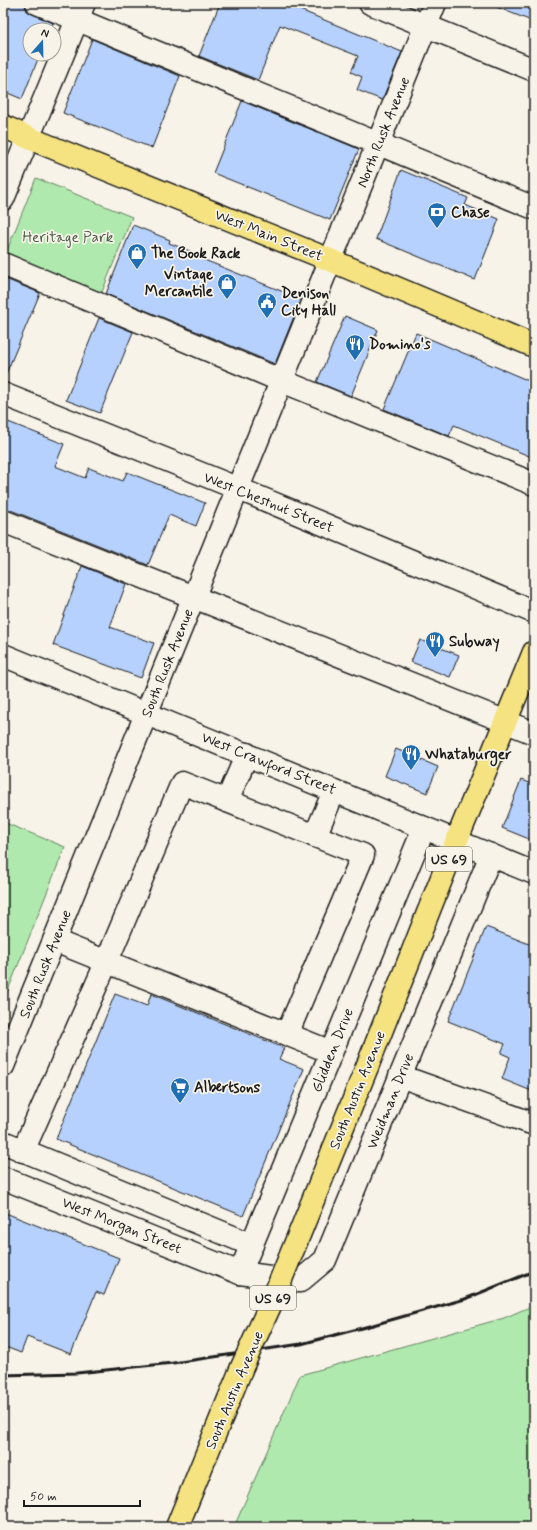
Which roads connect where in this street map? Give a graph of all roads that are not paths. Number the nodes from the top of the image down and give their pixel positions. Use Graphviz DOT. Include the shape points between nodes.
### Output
graph roads {
  1 [pos="37,3"];
  2 [pos="370,3"];
  3 [pos="435,3"];
  4 [pos="80,11"];
  5 [pos="426,26"];
  6 [pos="534,70"];
  7 [pos="3,126"];
  8 [pos="28,138"];
  9 [pos="378,143"];
  10 [pos="3,199"];
  11 [pos="534,208"];
  12 [pos="330,260"];
  13 [pos="3,264"];
  14 [pos="534,346"];
  15 [pos="282,381"];
  16 [pos="3,394"];
  17 [pos="534,484"];
  18 [pos="238,490"];
  19 [pos="3,521"];
  20 [pos="194,597"];
  21 [pos="534,612"];
  22 [pos="534,652"];
  23 [pos="3,655"];
  24 [pos="146,713"];
  25 [pos="505,721"];
  26 [pos="534,733"];
  27 [pos="247,754"];
  28 [pos="334,791"];
  29 [pos="227,801"];
  30 [pos="424,828"];
  31 [pos="315,836"];
  32 [pos="456,842"];
  33 [pos="491,855"];
  34 [pos="534,873"];
  35 [pos="55,941"];
  36 [pos="107,961"];
  37 [pos="287,1034"];
  38 [pos="331,1052"];
  39 [pos="3,1066"];
  40 [pos="400,1076"];
  41 [pos="534,1124"];
  42 [pos="3,1142"];
  43 [pos="23,1151"];
  44 [pos="3,1178"];
  45 [pos="252,1245"];
  46 [pos="240,1273"];
  47 [pos="177,1527"];
  1 -- 4 [label="street"];
  2 -- 5 [label="street"];
  3 -- 5 [label="street, North Rusk Avenue"];
  4 -- 8 [label="street"];
  4 -- 9 [label="street"];
  5 -- 6 [label="street"];
  5 -- 9 [label="street, North Rusk Avenue"];
  7 -- 8 [label="main road, West Main Street"];
  8 -- 10 [label="street"];
  8 -- 12 [label="main road, West Main Street"];
  9 -- 11 [label="street"];
  9 -- 12 [label="street, North Rusk Avenue"];
  12 -- 14 [label="main road, West Main Street"];
  12 -- 15 [label="street, South Rusk Avenue"];
  13 -- 15 [label="street"];
  15 -- 17 [label="street"];
  15 -- 18 [label="street, South Rusk Avenue"];
  16 -- 18 [label="street, West Chestnut Street"];
  18 -- 20 [label="street, South Rusk Avenue"];
  18 -- 21 [label="street, West Chestnut Street"];
  19 -- 20 [label="street"];
  20 -- 24 [label="street, South Rusk Avenue"];
  20 -- 25 [label="street"];
  22 -- 25 [label="main road, South Austin Avenue / US 69"];
  23 -- 24 [label="street, West Crawford Street"];
  24 -- 27 [label="street, West Crawford Street"];
  24 -- 35 [label="street, South Rusk Avenue"];
  25 -- 26 [label="street"];
  25 -- 32 [label="main road, South Austin Avenue / US 69"];
  27 -- 28 [label="street, West Crawford Street"];
  27 -- 29 [label="street"];
  28 -- 30 [label="street, West Crawford Street"];
  28 -- 31 [label="street"];
  29 -- 31 [label="street"];
  29 -- 36 [label="street" via="182,783"];
  30 -- 32 [label="street, West Crawford Street"];
  30 -- 38 [label="street, Glidden Drive"];
  31 -- 37 [label="street" via="363,855"];
  32 -- 33 [label="street, West Crawford Street"];
  32 -- 47 [label="main road, South Austin Avenue / US 69, bridge" via="273,1299 242,1367"];
  33 -- 34 [label="street, West Crawford Street"];
  33 -- 40 [label="street, Weidman Drive"];
  35 -- 36 [label="street"];
  35 -- 39 [label="street, South Rusk Avenue"];
  36 -- 37 [label="street"];
  36 -- 43 [label="street"];
  37 -- 38 [label="street"];
  38 -- 45 [label="street, Glidden Drive"];
  40 -- 41 [label="street"];
  40 -- 46 [label="street, Weidman Drive" via="325,1260 300,1281"];
  42 -- 43 [label="street"];
  43 -- 45 [label="street"];
  44 -- 46 [label="street, West Morgan Street"];
  45 -- 46 [label="street, Glidden Drive"];
}
